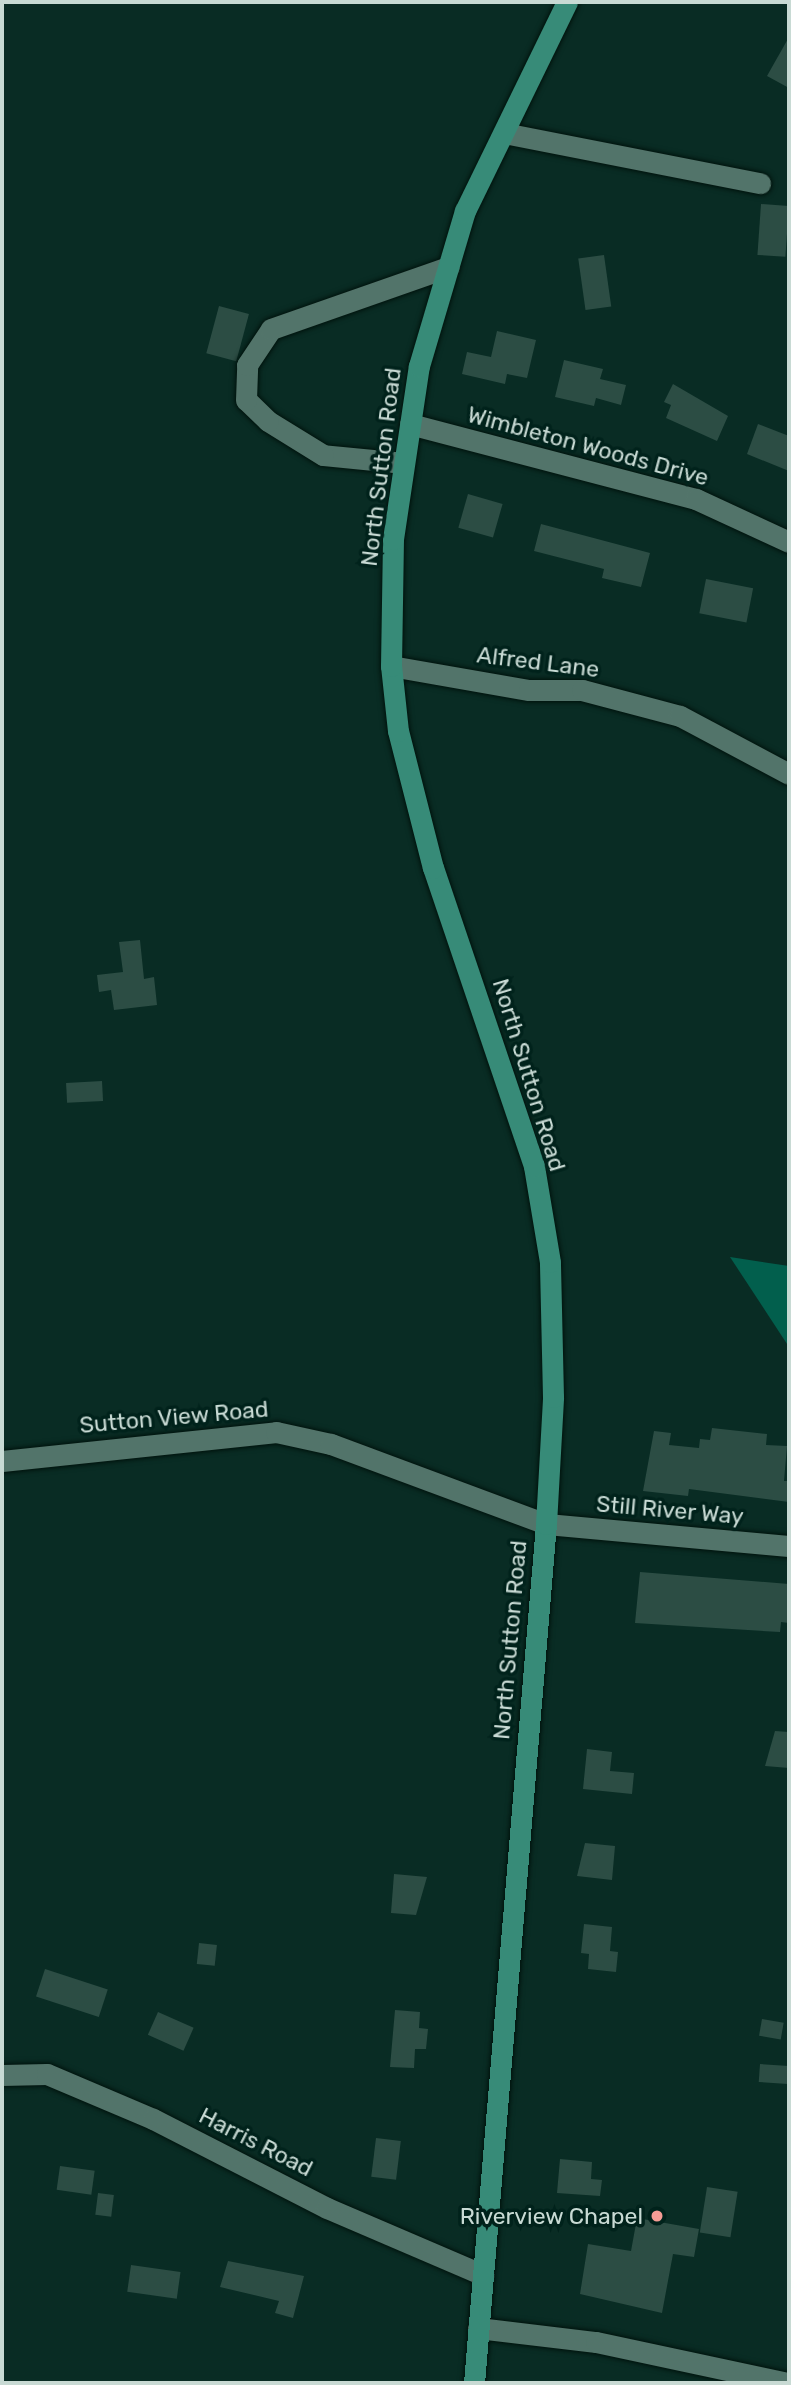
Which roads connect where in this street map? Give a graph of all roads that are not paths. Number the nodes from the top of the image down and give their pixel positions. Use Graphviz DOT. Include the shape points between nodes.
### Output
graph roads {
  1 [pos="567,2"];
  2 [pos="504,133"];
  3 [pos="760,183"];
  4 [pos="448,267"];
  5 [pos="410,424"];
  6 [pos="404,463"];
  7 [pos="789,542"];
  8 [pos="391,666"];
  9 [pos="789,774"];
  10 [pos="2,1461"];
  11 [pos="546,1524"];
  12 [pos="789,1546"];
  13 [pos="2,2075"];
  14 [pos="483,2274"];
  15 [pos="478,2328"];
  16 [pos="474,2383"];
  17 [pos="788,2383"];
  1 -- 2 [label="main road, North Sutton Road"];
  2 -- 3 [label="street"];
  2 -- 4 [label="main road, North Sutton Road" via="465,211"];
  4 -- 5 [label="main road, North Sutton Road" via="419,366"];
  4 -- 6 [label="street" via="271,329 247,365 246,400 268,421 323,455"];
  5 -- 6 [label="main road, North Sutton Road"];
  5 -- 7 [label="street, Wimbleton Woods Drive" via="696,499"];
  6 -- 8 [label="main road, North Sutton Road" via="393,539"];
  8 -- 9 [label="street, Alfred Lane" via="529,690 582,690 680,716"];
  8 -- 11 [label="main road, North Sutton Road" via="398,732 433,868 534,1166 551,1262 553,1397"];
  10 -- 11 [label="street, Sutton View Road" via="276,1432 331,1444"];
  11 -- 12 [label="street, Still River Way"];
  11 -- 14 [label="main road, North Sutton Road"];
  13 -- 14 [label="street, Harris Road" via="47,2074 153,2119 375,2230"];
  14 -- 15 [label="main road, North Sutton Road"];
  15 -- 16 [label="main road, North Sutton Road"];
  15 -- 17 [label="street" via="596,2342"];
}
